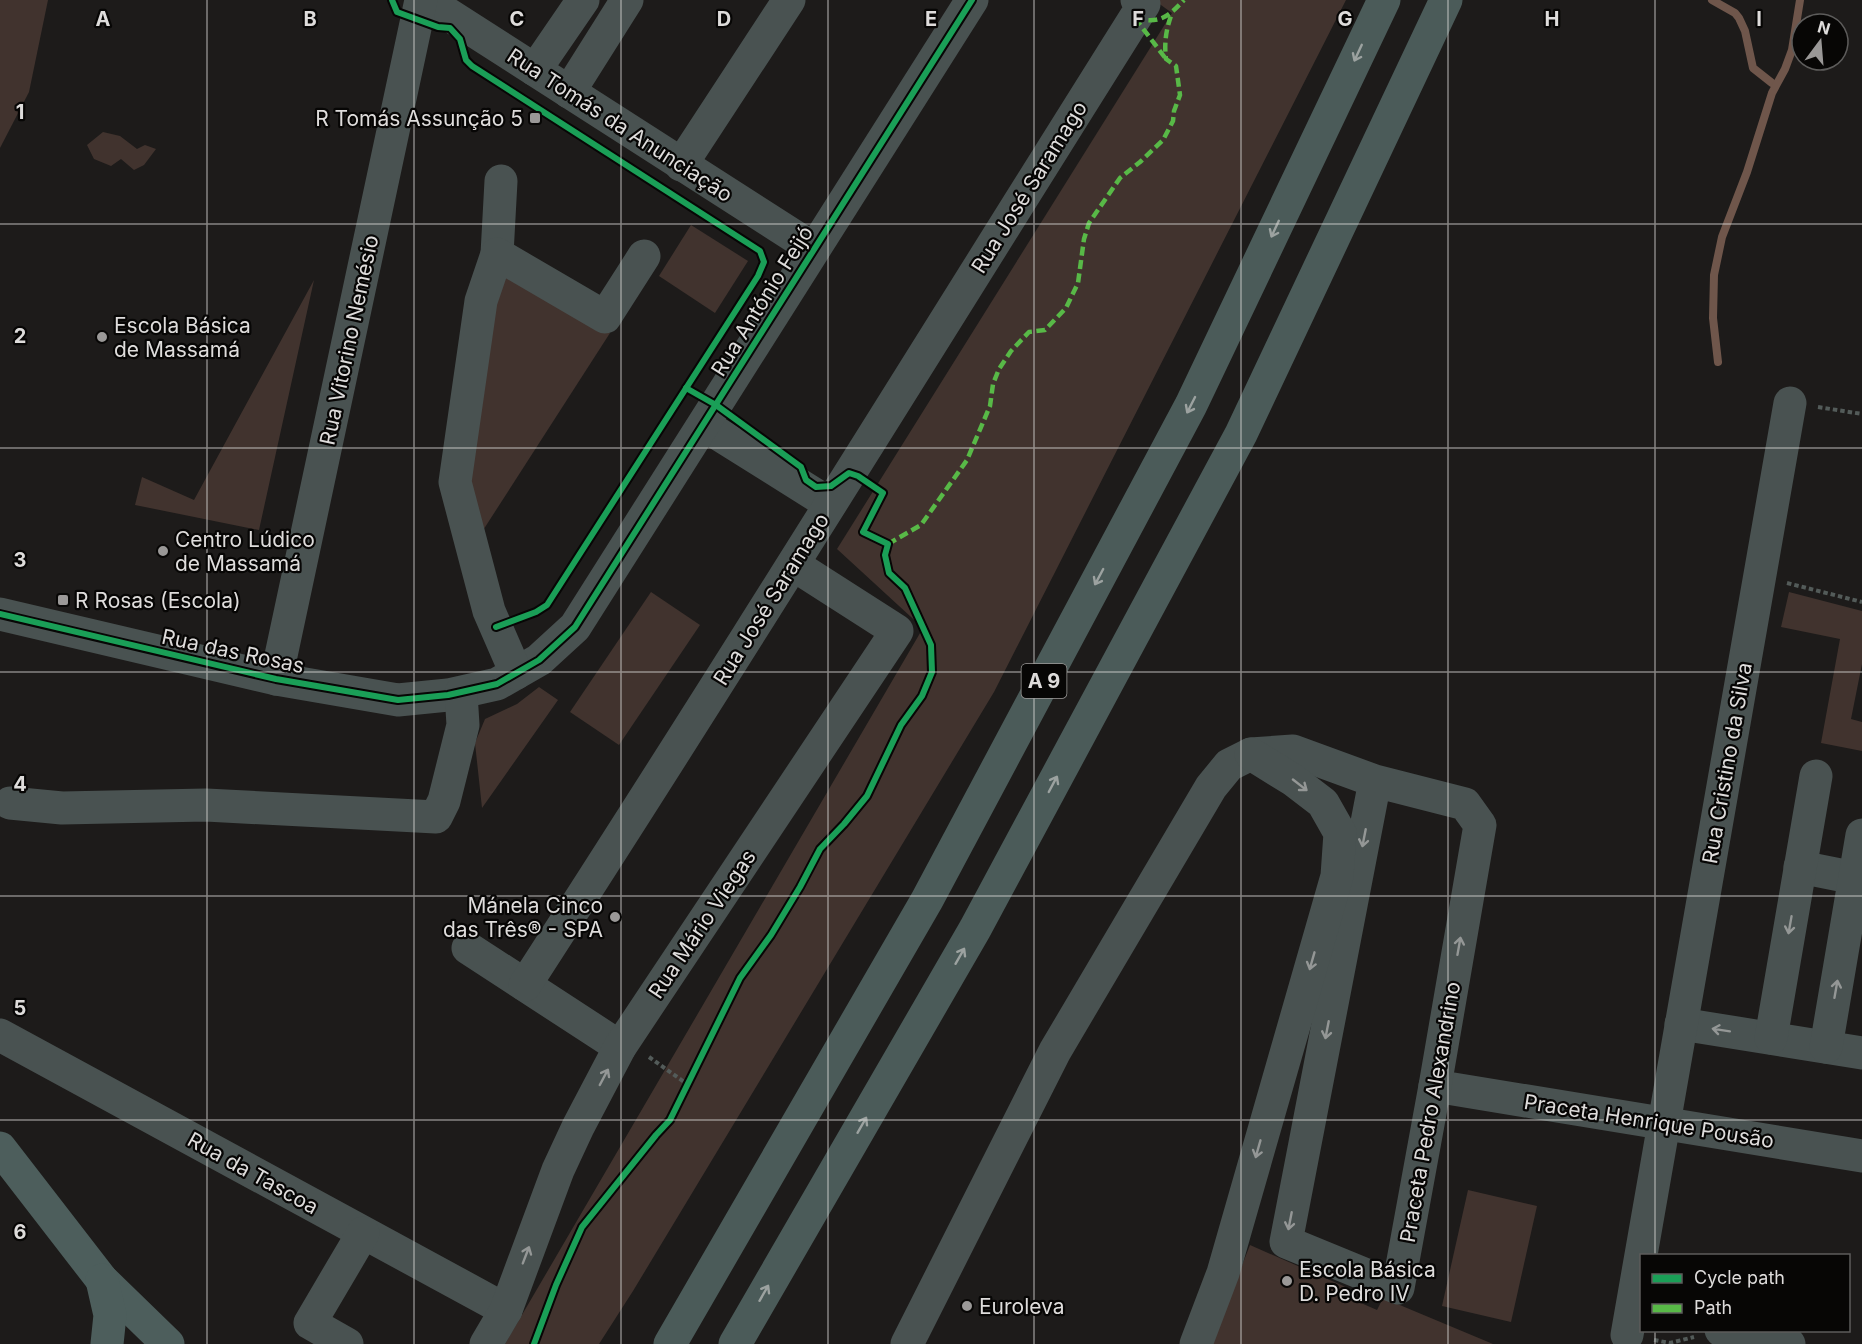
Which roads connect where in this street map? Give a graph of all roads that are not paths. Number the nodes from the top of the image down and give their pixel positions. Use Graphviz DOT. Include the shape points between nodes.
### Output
graph roads {
  1 [pos="421,0"];
  2 [pos="426,0"];
  3 [pos="584,0"];
  4 [pos="627,0"];
  5 [pos="789,0"];
  6 [pos="972,0"];
  7 [pos="1137,0"];
  8 [pos="1384,0"];
  9 [pos="1446,0"];
  10 [pos="535,70"];
  11 [pos="569,92"];
  12 [pos="681,165"];
  13 [pos="501,181"];
  14 [pos="814,249"];
  15 [pos="497,254"];
  16 [pos="644,256"];
  17 [pos="1790,403"];
  18 [pos="704,425"];
  19 [pos="830,504"];
  20 [pos="794,565"];
  21 [pos="0,614"];
  22 [pos="516,673"];
  23 [pos="276,679"];
  24 [pos="460,693"];
  25 [pos="1251,754"];
  26 [pos="1816,776"];
  27 [pos="1376,781"];
  28 [pos="10,803"];
  29 [pos="1862,835"];
  30 [pos="1800,867"];
  31 [pos="1855,878"];
  32 [pos="468,948"];
  33 [pos="525,985"];
  34 [pos="1681,1023"];
  35 [pos="0,1035"];
  36 [pos="1771,1038"];
  37 [pos="623,1043"];
  38 [pos="1826,1047"];
  39 [pos="1862,1053"];
  40 [pos="1435,1086"];
  41 [pos="1664,1124"];
  42 [pos="0,1148"];
  43 [pos="1862,1156"];
  44 [pos="363,1233"];
  45 [pos="1641,1254"];
  46 [pos="1640,1261"];
  47 [pos="102,1280"];
  48 [pos="506,1310"];
  49 [pos="1726,1332"];
  50 [pos="1627,1335"];
  51 [pos="107,1344"];
  52 [pos="168,1344"];
  53 [pos="347,1344"];
  54 [pos="486,1344"];
  55 [pos="670,1344"];
  56 [pos="735,1344"];
  57 [pos="907,1344"];
  58 [pos="1196,1344"];
  59 [pos="1789,1344"];
  1 -- 23 [label="street, Rua Vitorino Nemésio"];
  2 -- 10 [label="street, Rua Tomás da Anunciação"];
  3 -- 10 [label="street"];
  4 -- 11 [label="street"];
  5 -- 12 [label="street"];
  6 -- 14 [label="street, Rua António Feijó"];
  7 -- 19 [label="street, Rua José Saramago" via="1144,4"];
  8 -- 55 [label="highway, A 9, one-way" via="1191,405 927,900"];
  56 -- 9 [label="highway, A 9, one-way" via="975,929 1235,444"];
  10 -- 11 [label="street, Rua Tomás da Anunciação"];
  11 -- 12 [label="street, Rua Tomás da Anunciação"];
  12 -- 14 [label="street, Rua Tomás da Anunciação"];
  13 -- 15 [label="street"];
  14 -- 18 [label="street, Rua António Feijó"];
  15 -- 16 [label="street" via="605,318"];
  15 -- 22 [label="street" via="481,301 455,482 489,611"];
  17 -- 34 [label="street, Rua Cristino da Silva"];
  18 -- 19 [label="street"];
  18 -- 22 [label="street, Rua António Feijó" via="575,627 538,660"];
  19 -- 20 [label="street, Rua José Saramago"];
  20 -- 33 [label="street, Rua José Saramago"];
  20 -- 37 [label="street, Rua Mário Viegas" via="897,631"];
  21 -- 23 [label="street, Rua das Rosas"];
  22 -- 24 [label="street, Rua António Feijó" via="497,684"];
  23 -- 24 [label="street, Rua das Rosas" via="398,700"];
  24 -- 28 [label="street" via="463,725 444,801 436,817 206,804 62,808"];
  25 -- 27 [label="street" via="1293,751"];
  25 -- 57 [label="street" via="1229,765 1211,787 1055,1051"];
  25 -- 58 [label="street, one-way" via="1323,803 1340,833 1336,876 1223,1273"];
  26 -- 30 [label="street"];
  40 -- 27 [label="street, Praceta Pedro Alexandrino, one-way" via="1480,825 1465,804"];
  27 -- 40 [label="street, Praceta Pedro Alexandrino, one-way" via="1286,1242 1398,1288"];
  29 -- 31 [label="street"];
  30 -- 31 [label="street"];
  30 -- 36 [label="street, one-way"];
  38 -- 31 [label="street, one-way"];
  32 -- 33 [label="street"];
  33 -- 37 [label="street"];
  36 -- 34 [label="street, one-way"];
  34 -- 41 [label="street, Rua Cristino da Silva"];
  35 -- 44 [label="street, Rua da Tascoa"];
  36 -- 38 [label="street"];
  48 -- 37 [label="street, Rua Mário Viegas, one-way" via="558,1170"];
  38 -- 39 [label="street"];
  40 -- 41 [label="street, Praceta Henrique Pousão"];
  41 -- 43 [label="street, Praceta Henrique Pousão"];
  41 -- 45 [label="street, Rua Cristino da Silva"];
  42 -- 47 [label="main road"];
  44 -- 48 [label="street, Rua da Tascoa"];
  44 -- 53 [label="street" via="310,1323"];
  46 -- 50 [label="street, Rua Cristino da Silva"];
  47 -- 51 [label="main road" via="110,1315"];
  47 -- 52 [label="main road"];
  48 -- 54 [label="street, Rua Mário Viegas"];
  49 -- 59 [label="street"];
}
